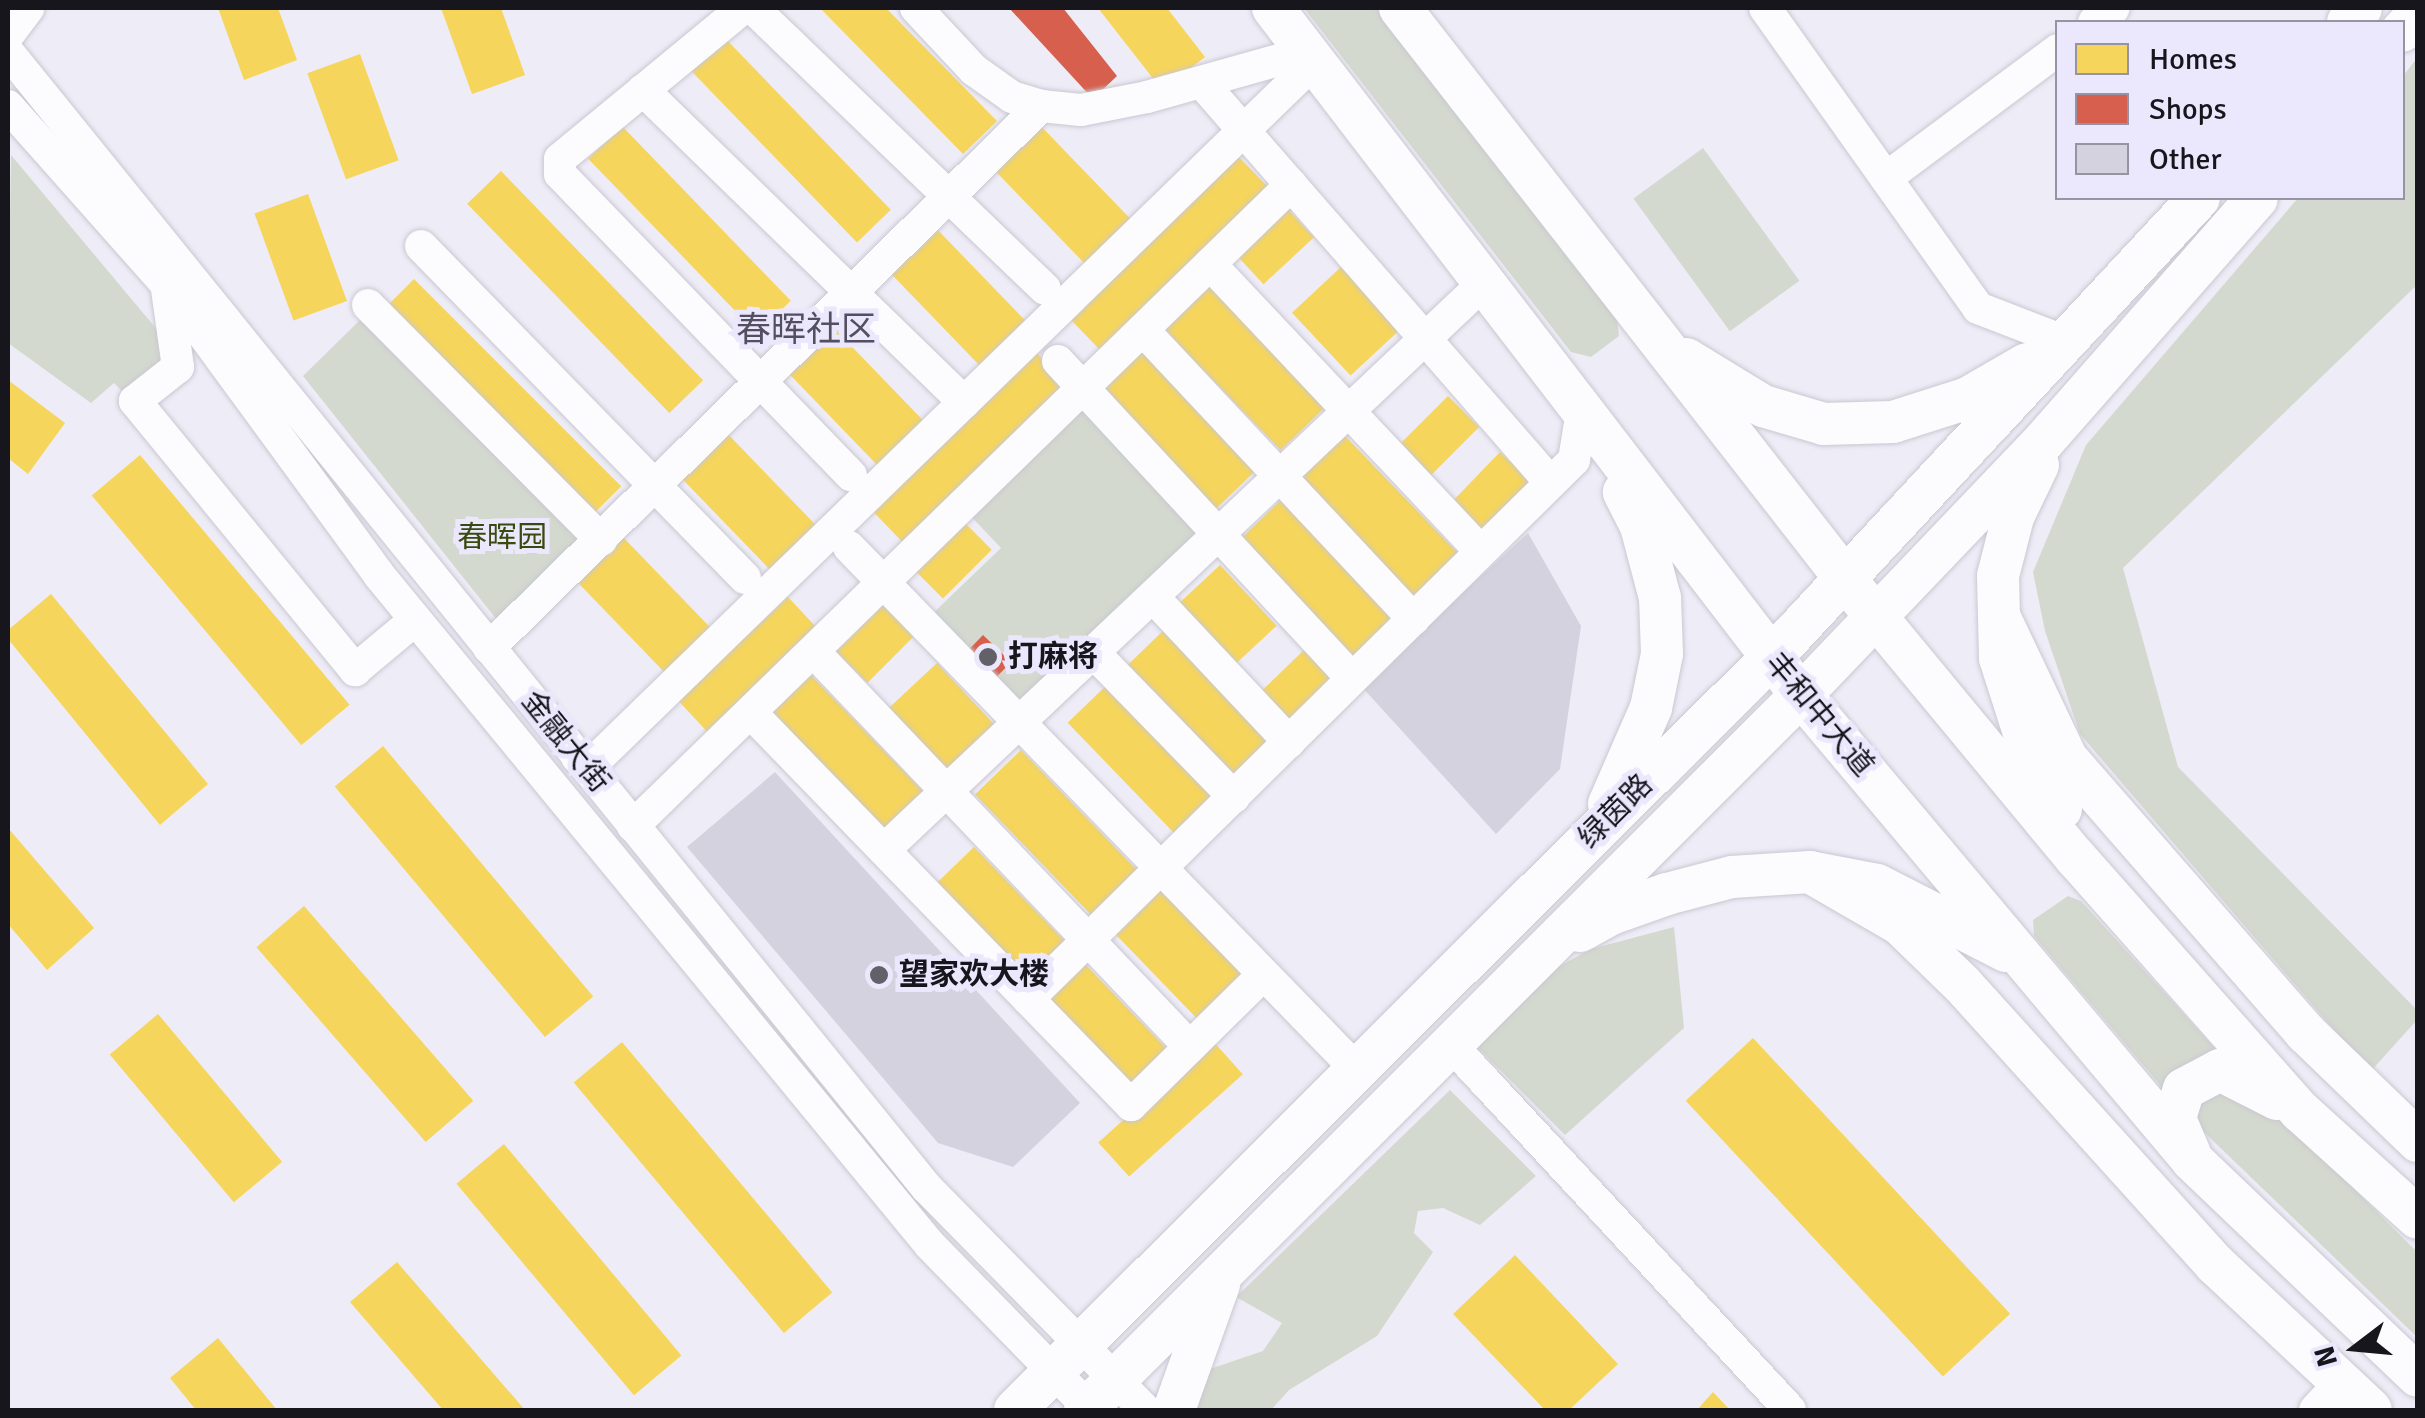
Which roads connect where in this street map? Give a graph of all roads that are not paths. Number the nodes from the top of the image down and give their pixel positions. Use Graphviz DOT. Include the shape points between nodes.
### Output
graph roads {
  1 [pos="28,8"];
  2 [pos="743,8"];
  3 [pos="753,8"];
  4 [pos="916,8"];
  5 [pos="1273,8"];
  6 [pos="1400,8"];
  7 [pos="1765,8"];
  8 [pos="8,35"];
  9 [pos="8,52"];
  10 [pos="2055,52"];
  11 [pos="1310,56"];
  12 [pos="1203,84"];
  13 [pos="642,90"];
  14 [pos="8,106"];
  15 [pos="1041,106"];
  16 [pos="1244,130"];
  17 [pos="1886,178"];
  18 [pos="1291,185"];
  19 [pos="949,197"];
  20 [pos="2197,200"];
  21 [pos="2254,200"];
  22 [pos="422,246"];
  23 [pos="1210,264"];
  24 [pos="1484,283"];
  25 [pos="166,285"];
  26 [pos="1044,289"];
  27 [pos="852,293"];
  28 [pos="368,305"];
  29 [pos="1143,330"];
  30 [pos="1425,339"];
  31 [pos="2066,342"];
  32 [pos="1662,344"];
  33 [pos="1058,361"];
  34 [pos="764,382"];
  35 [pos="1083,388"];
  36 [pos="964,402"];
  37 [pos="1349,411"];
  38 [pos="1582,411"];
  39 [pos="2058,424"];
  40 [pos="851,475"];
  41 [pos="1280,476"];
  42 [pos="1550,483"];
  43 [pos="656,486"];
  44 [pos="1218,536"];
  45 [pos="601,540"];
  46 [pos="849,547"];
  47 [pos="1481,552"];
  48 [pos="745,578"];
  49 [pos="1845,578"];
  50 [pos="884,583"];
  51 [pos="1154,596"];
  52 [pos="1876,616"];
  53 [pos="1999,616"];
  54 [pos="1413,619"];
  55 [pos="415,620"];
  56 [pos="489,648"];
  57 [pos="814,652"];
  58 [pos="1094,653"];
  59 [pos="1771,658"];
  60 [pos="1352,678"];
  61 [pos="1801,694"];
  62 [pos="751,714"];
  63 [pos="1020,723"];
  64 [pos="1289,742"];
  65 [pos="578,757"];
  66 [pos="947,792"];
  67 [pos="1234,797"];
  68 [pos="633,826"];
  69 [pos="1592,836"];
  70 [pos="884,850"];
  71 [pos="1163,869"];
  72 [pos="1810,872"];
  73 [pos="2107,892"];
  74 [pos="1088,940"];
  75 [pos="1545,952"];
  76 [pos="2025,961"];
  77 [pos="1263,974"];
  78 [pos="1028,999"];
  79 [pos="1452,1045"];
  80 [pos="1190,1047"];
  81 [pos="1357,1070"];
  82 [pos="2300,1110"];
  83 [pos="2418,1141"];
  84 [pos="2193,1161"];
  85 [pos="2418,1218"];
  86 [pos="1222,1273"];
  87 [pos="1067,1358"];
  88 [pos="2418,1376"];
  89 [pos="2342,1401"];
  90 [pos="1095,1402"];
  91 [pos="1015,1410"];
  92 [pos="1145,1410"];
  93 [pos="1174,1410"];
  94 [pos="1790,1410"];
  1 -- 8 [label="street"];
  2 -- 13 [label="street"];
  3 -- 19 [label="street"];
  4 -- 15 [label="street" via="974,70 1012,97"];
  5 -- 11 [label="main road, 丰和中大道"];
  6 -- 32 [label="main road"];
  7 -- 17 [label="street"];
  9 -- 56 [label="street, 金融大街"];
  10 -- 17 [label="street"];
  11 -- 12 [label="street"];
  11 -- 16 [label="street"];
  11 -- 24 [label="main road, 丰和中大道"];
  12 -- 15 [label="street" via="1081,110"];
  12 -- 16 [label="street"];
  13 -- 27 [label="street"];
  13 -- 34 [label="street" via="560,160 560,174"];
  14 -- 25 [label="street, 金融大街"];
  15 -- 19 [label="street"];
  16 -- 18 [label="street"];
  16 -- 36 [label="street"];
  17 -- 31 [label="street" via="1978,308"];
  18 -- 23 [label="street"];
  18 -- 30 [label="street"];
  19 -- 26 [label="street"];
  19 -- 27 [label="street"];
  20 -- 31 [label="main road, 绿茵路"];
  21 -- 39 [label="main road, 绿茵路"];
  22 -- 43 [label="street"];
  23 -- 29 [label="street"];
  23 -- 37 [label="street"];
  24 -- 30 [label="street"];
  24 -- 38 [label="main road, 丰和中大道"];
  25 -- 55 [label="street, 金融大街"];
  25 -- 55 [label="street" via="178,367 135,402 355,670"];
  27 -- 34 [label="street"];
  27 -- 36 [label="street"];
  28 -- 45 [label="street"];
  29 -- 35 [label="street"];
  29 -- 41 [label="street"];
  30 -- 37 [label="street"];
  30 -- 42 [label="street"];
  31 -- 32 [label="main road" via="1968,398 1893,422 1824,424 1763,406"];
  31 -- 49 [label="main road, 绿茵路"];
  32 -- 49 [label="main road"];
  33 -- 35 [label="street"];
  34 -- 40 [label="street"];
  34 -- 43 [label="street"];
  35 -- 44 [label="street"];
  35 -- 50 [label="street"];
  36 -- 65 [label="street" via="598,758"];
  37 -- 41 [label="street"];
  37 -- 47 [label="street"];
  38 -- 42 [label="street" via="1574,460"];
  38 -- 59 [label="main road, 丰和中大道"];
  38 -- 69 [label="main road" via="1641,526 1660,598 1662,654 1652,708"];
  39 -- 52 [label="main road, 绿茵路"];
  39 -- 53 [label="main road" via="2013,517 1998,576"];
  41 -- 44 [label="street"];
  41 -- 54 [label="street"];
  42 -- 47 [label="street"];
  43 -- 45 [label="street"];
  43 -- 48 [label="street"];
  44 -- 51 [label="street"];
  44 -- 60 [label="street"];
  45 -- 56 [label="street"];
  46 -- 50 [label="street"];
  47 -- 54 [label="street"];
  49 -- 52 [label="main road"];
  49 -- 59 [label="main road, 绿茵路"];
  50 -- 57 [label="street"];
  50 -- 63 [label="street"];
  51 -- 58 [label="street"];
  51 -- 64 [label="street"];
  52 -- 61 [label="main road, 绿茵路"];
  52 -- 73 [label="main road"];
  53 -- 73 [label="main road" via="2000,658 2028,749"];
  53 -- 83 [label="main road" via="2067,759 2306,1033"];
  54 -- 60 [label="street"];
  55 -- 87 [label="street, 金融大街" via="930,1245"];
  56 -- 65 [label="street, 金融大街"];
  57 -- 62 [label="street"];
  57 -- 66 [label="street"];
  58 -- 63 [label="street"];
  58 -- 67 [label="street"];
  59 -- 61 [label="main road, 丰和中大道"];
  59 -- 69 [label="main road, 绿茵路"];
  60 -- 64 [label="street"];
  61 -- 75 [label="main road, 绿茵路"];
  61 -- 76 [label="main road, 丰和中大道"];
  62 -- 68 [label="street"];
  62 -- 70 [label="street"];
  63 -- 66 [label="street"];
  63 -- 71 [label="street"];
  64 -- 67 [label="street"];
  65 -- 68 [label="street, 金融大街"];
  66 -- 70 [label="street"];
  66 -- 74 [label="street"];
  67 -- 71 [label="street"];
  68 -- 87 [label="street, 金融大街"];
  69 -- 81 [label="main road, 绿茵路"];
  70 -- 78 [label="street"];
  71 -- 74 [label="street"];
  71 -- 77 [label="street"];
  72 -- 75 [label="main road" via="1732,877 1667,894 1611,914"];
  72 -- 76 [label="main road" via="1877,886"];
  72 -- 89 [label="main road" via="1900,924 1962,984"];
  73 -- 82 [label="main road"];
  74 -- 78 [label="street"];
  74 -- 80 [label="street"];
  75 -- 79 [label="main road, 绿茵路"];
  76 -- 84 [label="main road, 丰和中大道"];
  77 -- 80 [label="street"];
  77 -- 81 [label="street"];
  78 -- 80 [label="street" via="1131,1105"];
  79 -- 86 [label="main road, 绿茵路"];
  79 -- 94 [label="street"];
  81 -- 87 [label="main road, 绿茵路"];
  82 -- 84 [label="main road" via="2220,1070 2184,1089 2176,1118"];
  82 -- 85 [label="main road"];
  84 -- 88 [label="main road, 丰和中大道"];
  86 -- 90 [label="main road, 绿茵路"];
  86 -- 93 [label="main road"];
  87 -- 90 [label="street, 金融大街"];
  87 -- 91 [label="main road, 绿茵路"];
  90 -- 92 [label="street, 金融大街"];
}
